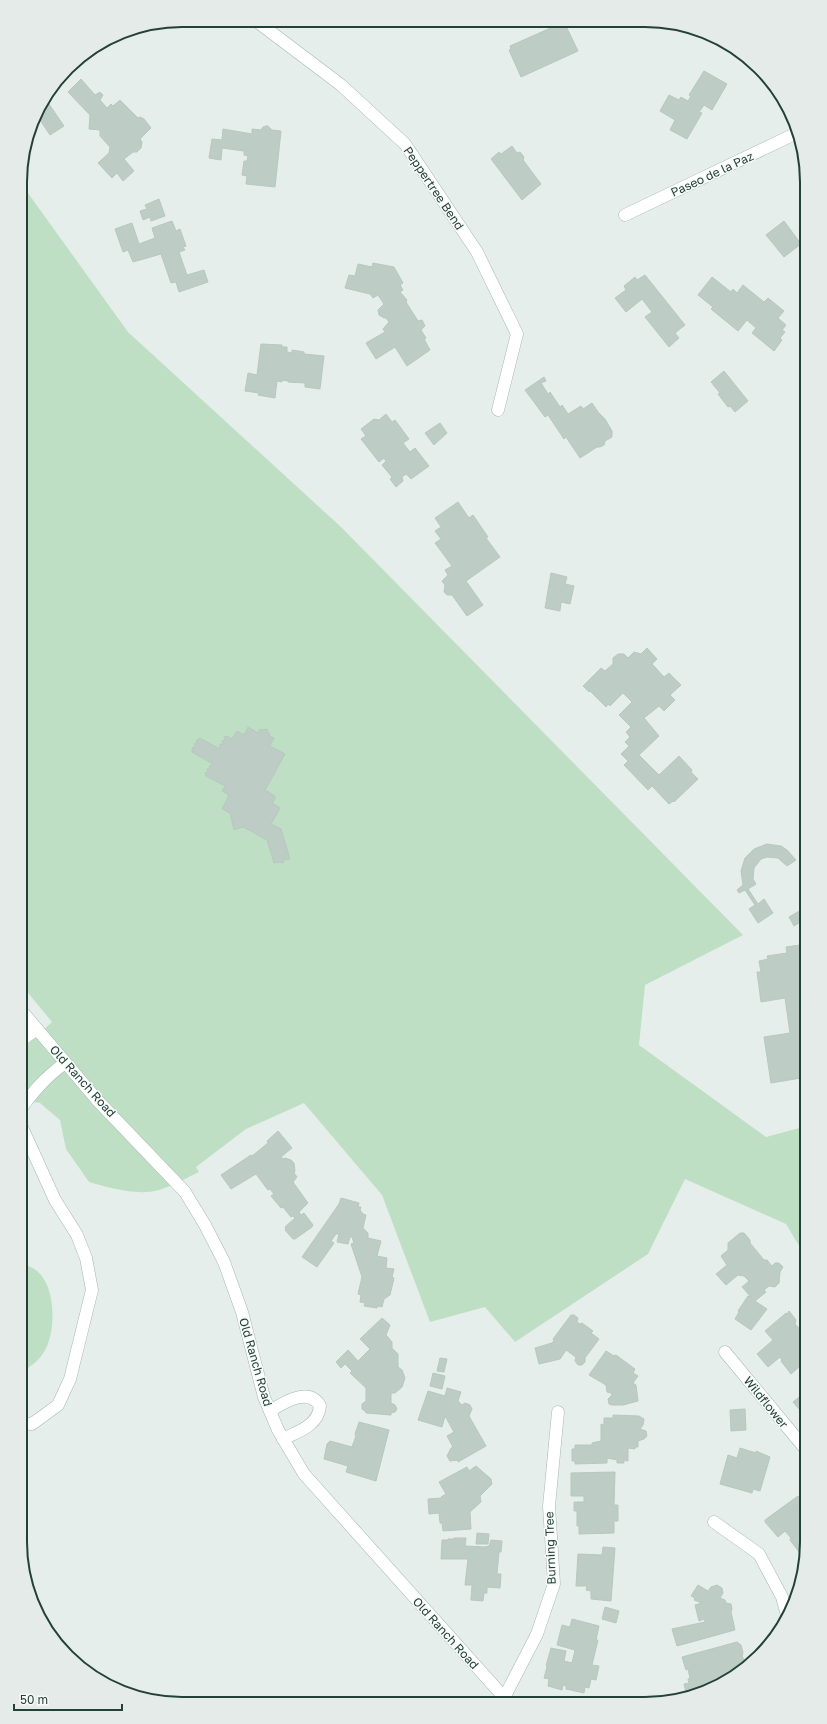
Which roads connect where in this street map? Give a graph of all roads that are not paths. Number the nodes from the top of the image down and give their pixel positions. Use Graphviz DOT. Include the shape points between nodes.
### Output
graph roads {
  1 [pos="264,27"];
  2 [pos="793,135"];
  3 [pos="625,215"];
  4 [pos="498,410"];
  5 [pos="27,1017"];
  6 [pos="37,1029"];
  7 [pos="27,1036"];
  8 [pos="65,1063"];
  9 [pos="27,1100"];
  10 [pos="27,1138"];
  11 [pos="725,1352"];
  12 [pos="270,1411"];
  13 [pos="558,1412"];
  14 [pos="27,1424"];
  15 [pos="283,1439"];
  16 [pos="800,1443"];
  17 [pos="714,1522"];
  18 [pos="785,1608"];
  19 [pos="503,1697"];
  20 [pos="509,1697"];
  1 -- 4 [label="street, Peppertree Bend" via="341,85 405,144 477,252 517,334"];
  2 -- 3 [label="street, Paseo de la Paz"];
  5 -- 6 [label="street, Old Ranch Road"];
  6 -- 7 [label="street"];
  6 -- 8 [label="street, Old Ranch Road"];
  8 -- 9 [label="street" via="48,1076"];
  8 -- 12 [label="street, Old Ranch Road" via="185,1192 205,1225 224,1262 242,1312"];
  10 -- 14 [label="street" via="55,1200 76,1235 86,1258 92,1290 70,1379 58,1405 32,1424"];
  11 -- 16 [label="street, Wildflower"];
  12 -- 15 [label="street, Old Ranch Road"];
  12 -- 15 [label="street" via="295,1397 303,1396 313,1399 320,1406 314,1422"];
  13 -- 20 [label="street, Burning Tree" via="548,1506 554,1584 537,1634"];
  15 -- 19 [label="street, Old Ranch Road" via="304,1474"];
  17 -- 18 [label="street" via="759,1554 782,1597"];
}
